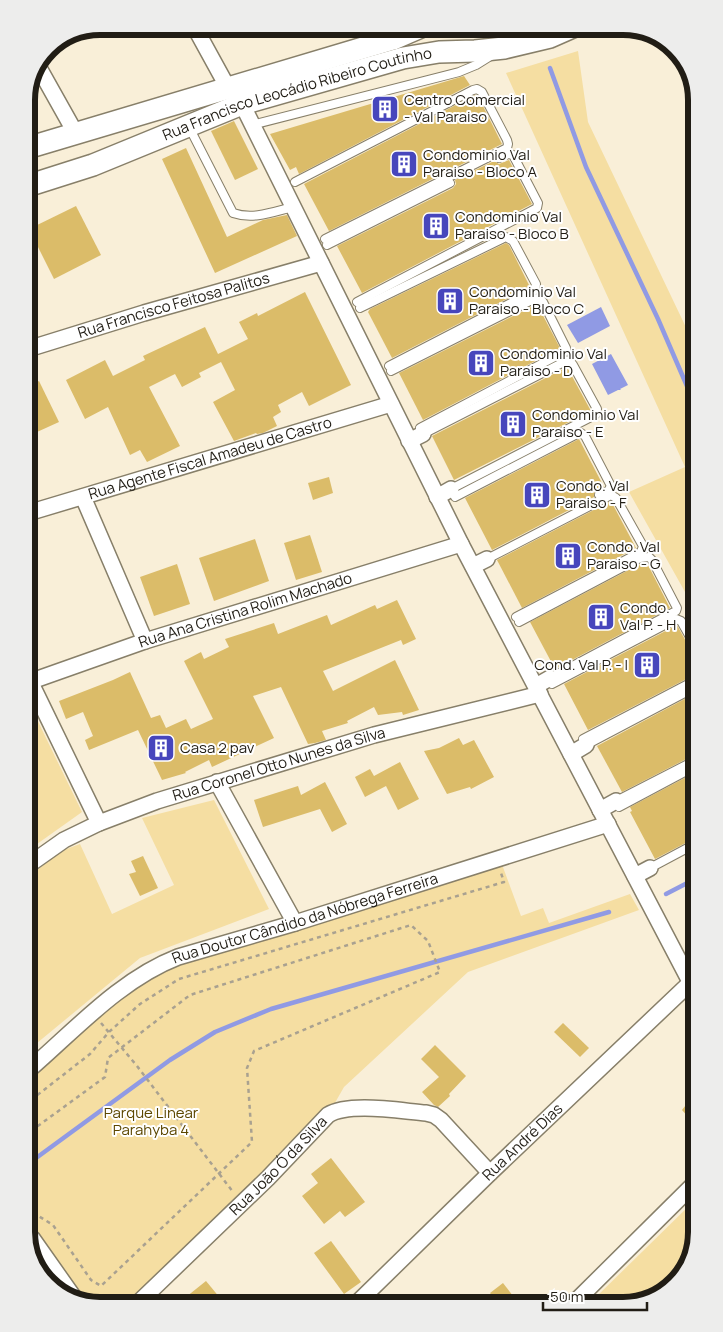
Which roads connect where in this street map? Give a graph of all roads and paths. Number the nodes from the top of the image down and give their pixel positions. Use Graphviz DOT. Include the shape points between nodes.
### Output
graph roads {
  1 [pos="199,35"];
  2 [pos="405,35"];
  3 [pos="541,35"];
  4 [pos="504,48"];
  5 [pos="41,72"];
  6 [pos="235,96"];
  7 [pos="188,125"];
  8 [pos="252,125"];
  9 [pos="76,134"];
  10 [pos="35,146"];
  11 [pos="35,183"];
  12 [pos="289,185"];
  13 [pos="293,207"];
  14 [pos="320,249"];
  15 [pos="351,308"];
  16 [pos="35,347"];
  17 [pos="383,372"];
  18 [pos="391,404"];
  19 [pos="415,434"];
  20 [pos="82,496"];
  21 [pos="446,497"];
  22 [pos="35,511"];
  23 [pos="461,544"];
  24 [pos="479,561"];
  25 [pos="511,623"];
  26 [pos="688,633"];
  27 [pos="145,641"];
  28 [pos="35,680"];
  29 [pos="551,681"];
  30 [pos="688,684"];
  31 [pos="538,690"];
  32 [pos="688,691"];
  33 [pos="35,694"];
  34 [pos="585,742"];
  35 [pos="569,751"];
  36 [pos="688,764"];
  37 [pos="688,771"];
  38 [pos="216,782"];
  39 [pos="618,804"];
  40 [pos="604,817"];
  41 [pos="99,823"];
  42 [pos="688,848"];
  43 [pos="35,860"];
  44 [pos="496,860"];
  45 [pos="650,868"];
  46 [pos="635,876"];
  47 [pos="295,923"];
  48 [pos="688,978"];
  49 [pos="688,993"];
  50 [pos="93,1013"];
  51 [pos="109,1032"];
  52 [pos="122,1047"];
  53 [pos="35,1064"];
  54 [pos="35,1097"];
  55 [pos="35,1128"];
  56 [pos="219,1173"];
  57 [pos="490,1173"];
  58 [pos="688,1190"];
  59 [pos="241,1203"];
  60 [pos="35,1214"];
  61 [pos="46,1267"];
  62 [pos="61,1283"];
  63 [pos="144,1297"];
  64 [pos="363,1297"];
  65 [pos="580,1297"];
  1 -- 6 [label="street"];
  2 -- 6 [label="main road, Rua Francisco Leocádio Ribeiro Coutinho"];
  3 -- 4 [label="main road, Rua Francisco Leocádio Ribeiro Coutinho"];
  4 -- 6 [label="main road, Rua Francisco Leocádio Ribeiro Coutinho" via="402,58"];
  4 -- 8 [label="lane" via="459,72"];
  5 -- 9 [label="street"];
  6 -- 7 [label="main road, Rua Francisco Leocádio Ribeiro Coutinho"];
  6 -- 8 [label="street"];
  6 -- 9 [label="main road, Rua Francisco Leocádio Ribeiro Coutinho"];
  7 -- 11 [label="main road, Rua Francisco Leocádio Ribeiro Coutinho" via="93,165"];
  7 -- 13 [label="lane" via="233,213 259,216"];
  8 -- 12 [label="street"];
  9 -- 10 [label="main road, Rua Francisco Leocádio Ribeiro Coutinho"];
  12 -- 13 [label="street"];
  12 -- 14 [label="lane" via="477,89 482,92 503,132 508,144 503,151"];
  13 -- 14 [label="street"];
  14 -- 15 [label="street"];
  14 -- 15 [label="lane" via="508,154 513,155 538,208"];
  14 -- 16 [label="street, Rua Francisco Feitosa Palitos" via="144,313"];
  15 -- 17 [label="street"];
  15 -- 17 [label="lane" via="506,236 513,240 536,284 532,292"];
  17 -- 18 [label="street"];
  17 -- 19 [label="lane" via="534,299 539,298 543,302 566,352"];
  18 -- 19 [label="street"];
  18 -- 20 [label="street, Rua Agente Fiscal Amadeu de Castro"];
  19 -- 21 [label="street"];
  19 -- 21 [label="lane" via="566,361 573,365 597,409 593,416"];
  20 -- 22 [label="street, Rua Agente Fiscal Amadeu de Castro"];
  20 -- 27 [label="street"];
  21 -- 23 [label="street"];
  21 -- 24 [label="lane" via="581,433 610,484 608,491"];
  23 -- 24 [label="street"];
  23 -- 27 [label="street, Rua Ana Cristina Rolim Machado"];
  24 -- 25 [label="street"];
  24 -- 25 [label="lane" via="611,495 616,498 643,546 641,552"];
  25 -- 29 [label="lane" via="640,558 652,560 676,611"];
  25 -- 31 [label="street"];
  26 -- 29 [label="lane" via="681,621 676,619"];
  27 -- 28 [label="street, Rua Ana Cristina Rolim Machado"];
  29 -- 31 [label="street, Rua Coronel Otto Nunes da Silva"];
  30 -- 34 [label="lane"];
  31 -- 35 [label="street"];
  31 -- 38 [label="street, Rua Coronel Otto Nunes da Silva"];
  32 -- 34 [label="lane"];
  33 -- 41 [label="street"];
  34 -- 35 [label="street"];
  35 -- 40 [label="street"];
  36 -- 39 [label="lane"];
  37 -- 39 [label="lane"];
  38 -- 41 [label="street, Rua Coronel Otto Nunes da Silva"];
  38 -- 47 [label="street"];
  39 -- 40 [label="street, Rua Doutor Cândido da Nóbrega Ferreira"];
  40 -- 44 [label="street, Rua Doutor Cândido da Nóbrega Ferreira"];
  40 -- 46 [label="street"];
  41 -- 43 [label="street, Rua Coronel Otto Nunes da Silva" via="64,840"];
  42 -- 45 [label="lane"];
  44 -- 47 [label="street, Rua Doutor Cândido da Nóbrega Ferreira"];
  44 -- 51 [label="path" via="504,882 180,980 140,1004"];
  45 -- 46 [label="street"];
  46 -- 48 [label="street"];
  47 -- 50 [label="street, Rua Doutor Cândido da Nóbrega Ferreira" via="160,964 127,985"];
  49 -- 57 [label="street, Rua André Dias"];
  50 -- 51 [label="path"];
  50 -- 53 [label="street, Rua Doutor Cândido da Nóbrega Ferreira"];
  51 -- 52 [label="path"];
  51 -- 54 [label="path" via="90,1054"];
  52 -- 55 [label="path" via="108,1058 105,1077"];
  52 -- 56 [label="path"];
  52 -- 56 [label="path" via="190,995 411,925 428,941 440,972 254,1051 247,1068 252,1142"];
  56 -- 59 [label="path"];
  56 -- 60 [label="path" via="101,1286 91,1280 53,1225"];
  57 -- 59 [label="street, Rua João Ó da Silva" via="434,1115 346,1108 328,1115"];
  57 -- 64 [label="street, Rua André Dias"];
  58 -- 65 [label="street"];
  59 -- 63 [label="street, Rua João Ó da Silva"];
  61 -- 62 [label="street"];
}
